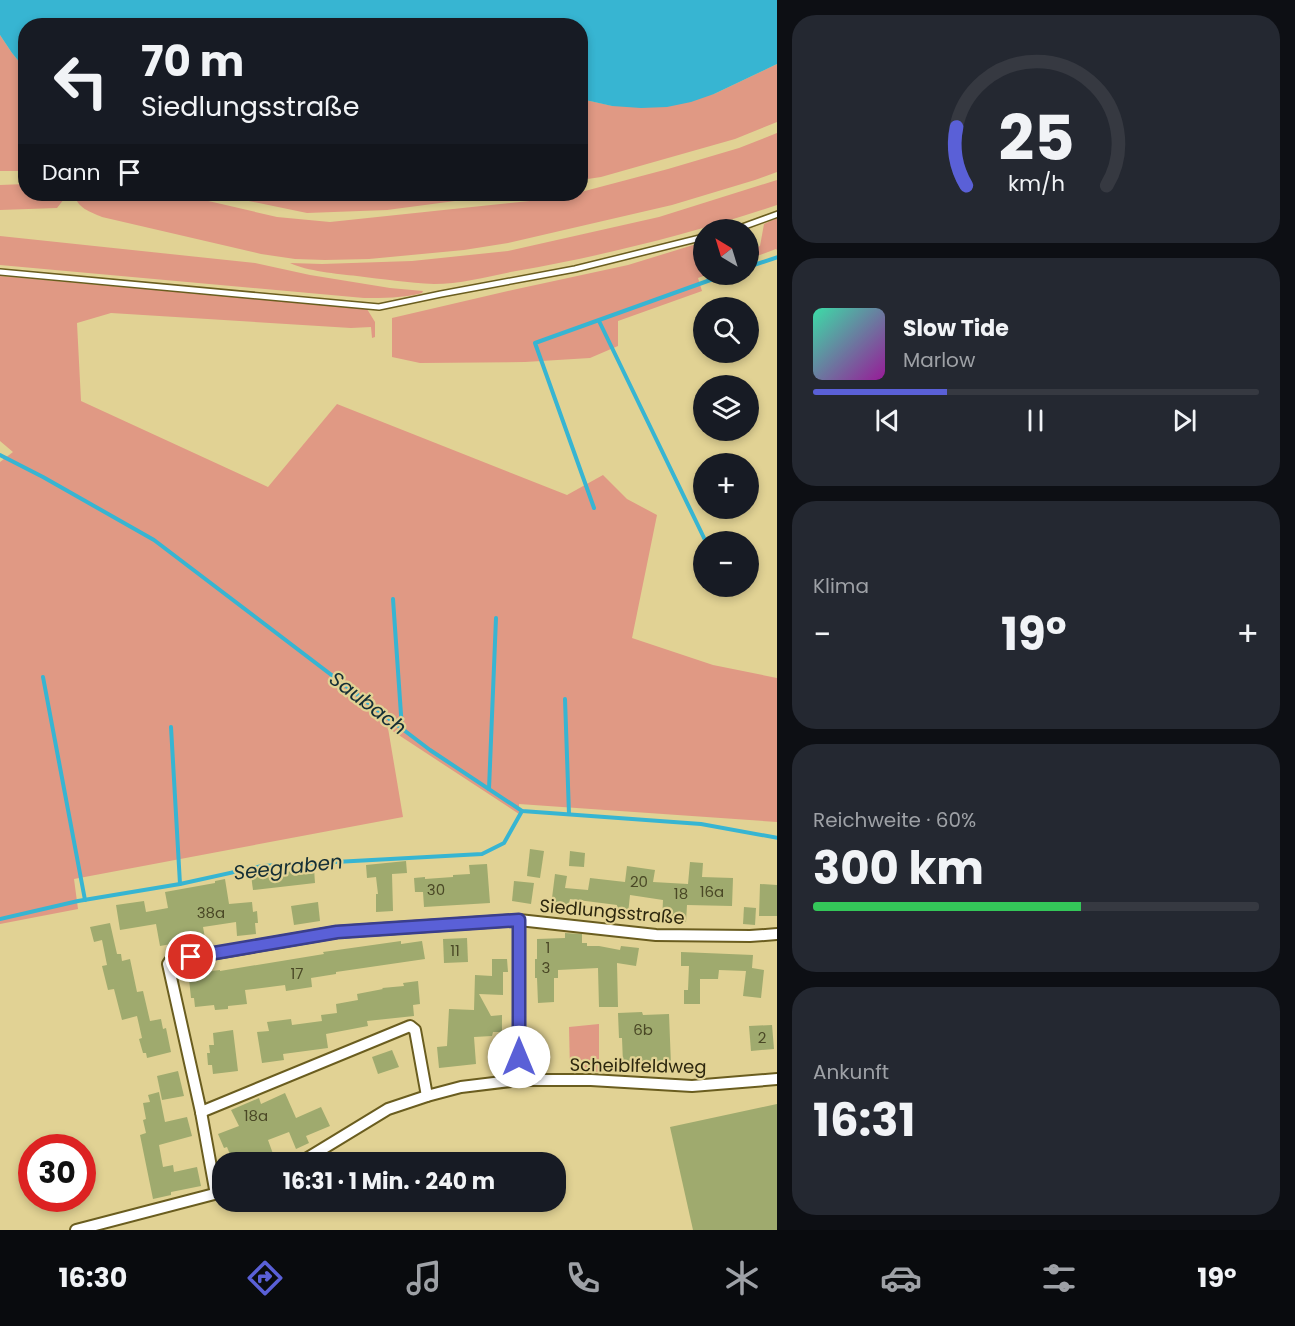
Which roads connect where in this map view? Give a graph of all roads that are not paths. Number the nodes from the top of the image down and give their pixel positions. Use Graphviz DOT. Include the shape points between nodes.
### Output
graph roads {
  1 [pos="777,214"];
  2 [pos="759,221"];
  3 [pos="693,240"];
  4 [pos="0,272"];
  5 [pos="519,920"];
  6 [pos="777,934"];
  7 [pos="777,1079"];
  8 [pos="519,1080"];
  9 [pos="427,1096"];
  10 [pos="201,1112"];
  11 [pos="317,1152"];
  12 [pos="212,1173"];
  13 [pos="212,1194"];
  14 [pos="76,1230"];
  1 -- 2 [label="lane"];
  3 -- 4 [label="lane" via="575,269 379,307"];
  5 -- 6 [label="street, Siedlungsstraße" via="656,935"];
  5 -- 8 [label="street"];
  5 -- 10 [label="street, Siedlungsstraße" via="337,932 170,961"];
  7 -- 8 [label="street, Scheiblfeldweg" via="692,1086"];
  8 -- 9 [label="street, Scheiblfeldweg" via="461,1087"];
  9 -- 10 [label="street" via="415,1030 410,1026"];
  9 -- 11 [label="street, Scheiblfeldweg" via="388,1109"];
  10 -- 12 [label="street, Siedlungsstraße"];
  13 -- 14 [label="street"];
}
